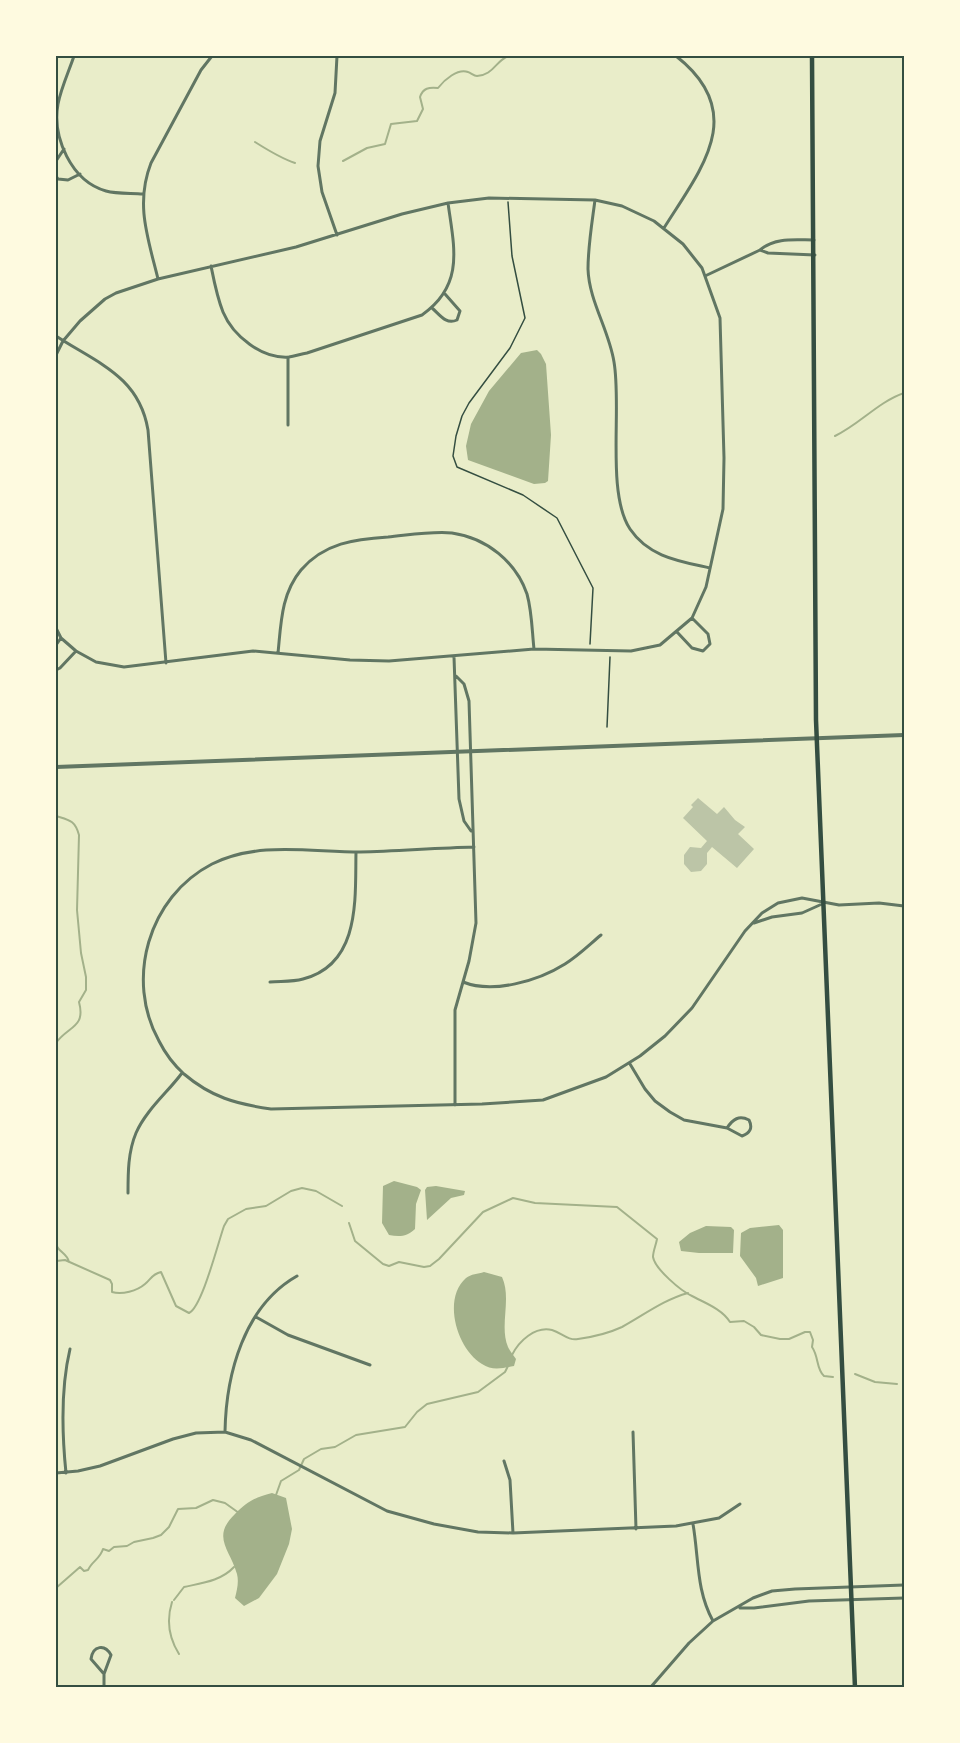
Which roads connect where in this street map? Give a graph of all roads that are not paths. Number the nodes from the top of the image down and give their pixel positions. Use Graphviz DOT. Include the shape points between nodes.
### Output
graph roads {
  1 [pos="74,56"];
  2 [pos="212,56"];
  3 [pos="337,56"];
  4 [pos="676,56"];
  5 [pos="812,56"];
  6 [pos="64,149"];
  7 [pos="56,161"];
  8 [pos="80,174"];
  9 [pos="56,176"];
  10 [pos="143,194"];
  11 [pos="595,200"];
  12 [pos="448,203"];
  13 [pos="664,228"];
  14 [pos="337,235"];
  15 [pos="815,240"];
  16 [pos="760,250"];
  17 [pos="814,255"];
  18 [pos="211,266"];
  19 [pos="705,276"];
  20 [pos="158,279"];
  21 [pos="444,294"];
  22 [pos="432,308"];
  23 [pos="56,336"];
  24 [pos="63,340"];
  25 [pos="56,355"];
  26 [pos="288,357"];
  27 [pos="288,424"];
  28 [pos="904,506"];
  29 [pos="904,519"];
  30 [pos="710,568"];
  31 [pos="692,618"];
  32 [pos="56,628"];
  33 [pos="677,632"];
  34 [pos="61,638"];
  35 [pos="56,645"];
  36 [pos="534,649"];
  37 [pos="76,651"];
  38 [pos="278,653"];
  39 [pos="454,657"];
  40 [pos="166,663"];
  41 [pos="56,670"];
  42 [pos="456,676"];
  43 [pos="904,735"];
  44 [pos="818,738"];
  45 [pos="457,751"];
  46 [pos="471,751"];
  47 [pos="56,767"];
  48 [pos="472,833"];
  49 [pos="474,847"];
  50 [pos="357,852"];
  51 [pos="824,903"];
  52 [pos="904,906"];
  53 [pos="754,923"];
  54 [pos="601,935"];
  55 [pos="270,982"];
  56 [pos="462,982"];
  57 [pos="629,1063"];
  58 [pos="182,1073"];
  59 [pos="454,1105"];
  60 [pos="727,1128"];
  61 [pos="128,1193"];
  62 [pos="297,1276"];
  63 [pos="256,1317"];
  64 [pos="70,1349"];
  65 [pos="370,1365"];
  66 [pos="225,1432"];
  67 [pos="633,1432"];
  68 [pos="504,1461"];
  69 [pos="56,1473"];
  70 [pos="66,1473"];
  71 [pos="740,1504"];
  72 [pos="693,1524"];
  73 [pos="636,1529"];
  74 [pos="513,1533"];
  75 [pos="904,1584"];
  76 [pos="851,1587"];
  77 [pos="904,1598"];
  78 [pos="852,1600"];
  79 [pos="738,1608"];
  80 [pos="713,1621"];
  81 [pos="104,1674"];
  82 [pos="104,1688"];
  83 [pos="650,1688"];
  84 [pos="855,1688"];
  1 -- 6 [label="street" via="57,110"];
  2 -- 10 [label="street" via="151,163"];
  3 -- 14 [label="street" via="335,93 320,141 318,166 322,192"];
  4 -- 13 [label="street" via="703,83 712,103 714,124 712,144 703,166"];
  5 -- 15 [label="main road"];
  6 -- 7 [label="street"];
  6 -- 8 [label="street"];
  8 -- 9 [label="street" via="68,180"];
  8 -- 10 [label="street" via="106,191"];
  10 -- 20 [label="street" via="145,224"];
  11 -- 12 [label="street" via="489,198"];
  11 -- 13 [label="street" via="622,206"];
  11 -- 30 [label="street" via="588,271 614,360 617,490 621,510 640,542 653,552"];
  12 -- 14 [label="street"];
  12 -- 21 [label="street" via="455,255"];
  13 -- 19 [label="street" via="683,244"];
  14 -- 18 [label="street"];
  15 -- 16 [label="street" via="784,240 768,243"];
  15 -- 17 [label="main road"];
  16 -- 17 [label="street"];
  16 -- 19 [label="street"];
  17 -- 44 [label="main road"];
  18 -- 20 [label="street"];
  18 -- 26 [label="street" via="220,304 240,336 268,353"];
  19 -- 30 [label="street" via="720,318 723,376 724,497"];
  20 -- 24 [label="street" via="105,299"];
  21 -- 22 [label="street"];
  21 -- 22 [label="street" via="460,310 457,320 446,321"];
  22 -- 26 [label="street" via="422,315"];
  23 -- 24 [label="street"];
  24 -- 25 [label="street"];
  24 -- 40 [label="street" via="126,383 143,407"];
  26 -- 27 [label="street"];
  28 -- 29 [label="street"];
  30 -- 31 [label="street"];
  31 -- 33 [label="street"];
  31 -- 33 [label="street" via="708,634 710,644 703,651 692,648"];
  32 -- 34 [label="street"];
  33 -- 36 [label="street" via="660,645 631,651"];
  34 -- 35 [label="street"];
  34 -- 37 [label="street"];
  36 -- 38 [label="street" via="527,596 513,567 488,546 444,533 351,540 318,555 301,570 286,596"];
  36 -- 39 [label="street"];
  37 -- 40 [label="street" via="112,666"];
  37 -- 41 [label="street"];
  38 -- 39 [label="street" via="370,661"];
  38 -- 40 [label="street" via="253,651"];
  39 -- 42 [label="street"];
  42 -- 45 [label="street"];
  42 -- 46 [label="street" via="464,684 469,701"];
  43 -- 44 [label="street"];
  44 -- 46 [label="street"];
  44 -- 51 [label="main road"];
  45 -- 46 [label="street"];
  45 -- 47 [label="street"];
  45 -- 48 [label="street" via="459,799 464,821"];
  46 -- 48 [label="street"];
  48 -- 49 [label="street"];
  49 -- 50 [label="street"];
  49 -- 56 [label="street" via="476,922"];
  50 -- 55 [label="street" via="352,927 341,951 326,969 313,976"];
  50 -- 58 [label="street" via="299,849 240,854 202,870 173,896 148,941 144,997 155,1033"];
  51 -- 52 [label="street"];
  51 -- 53 [label="street" via="802,913"];
  51 -- 53 [label="street" via="802,898 778,903"];
  51 -- 76 [label="main road"];
  53 -- 57 [label="street" via="692,1008"];
  54 -- 56 [label="street" via="563,965 530,980 489,986"];
  56 -- 59 [label="street" via="454,1024"];
  57 -- 59 [label="street" via="606,1077 543,1100"];
  57 -- 60 [label="street" via="655,1101 670,1112 684,1120"];
  58 -- 59 [label="street" via="222,1098 271,1109"];
  58 -- 61 [label="street" via="136,1132"];
  60 -- 60 [label="street" via="742,1136 748,1134 751,1124 741,1117"];
  62 -- 63 [label="street" via="282,1284"];
  63 -- 65 [label="street" via="288,1335"];
  63 -- 66 [label="street" via="234,1364 225,1405"];
  64 -- 70 [label="street" via="65,1389"];
  66 -- 70 [label="street" via="196,1433 100,1466"];
  66 -- 74 [label="street" via="251,1440 387,1510 434,1524"];
  67 -- 73 [label="street"];
  68 -- 74 [label="street" via="510,1480"];
  69 -- 70 [label="street"];
  71 -- 72 [label="street" via="719,1518"];
  72 -- 73 [label="street"];
  72 -- 80 [label="street" via="700,1590"];
  73 -- 74 [label="street"];
  75 -- 76 [label="street"];
  76 -- 78 [label="main road"];
  76 -- 79 [label="street" via="772,1592"];
  77 -- 78 [label="street"];
  78 -- 79 [label="street"];
  78 -- 84 [label="main road"];
  79 -- 80 [label="street"];
  80 -- 83 [label="street"];
  81 -- 81 [label="street" via="111,1655 108,1649 96,1648 92,1659"];
  81 -- 82 [label="street"];
}
